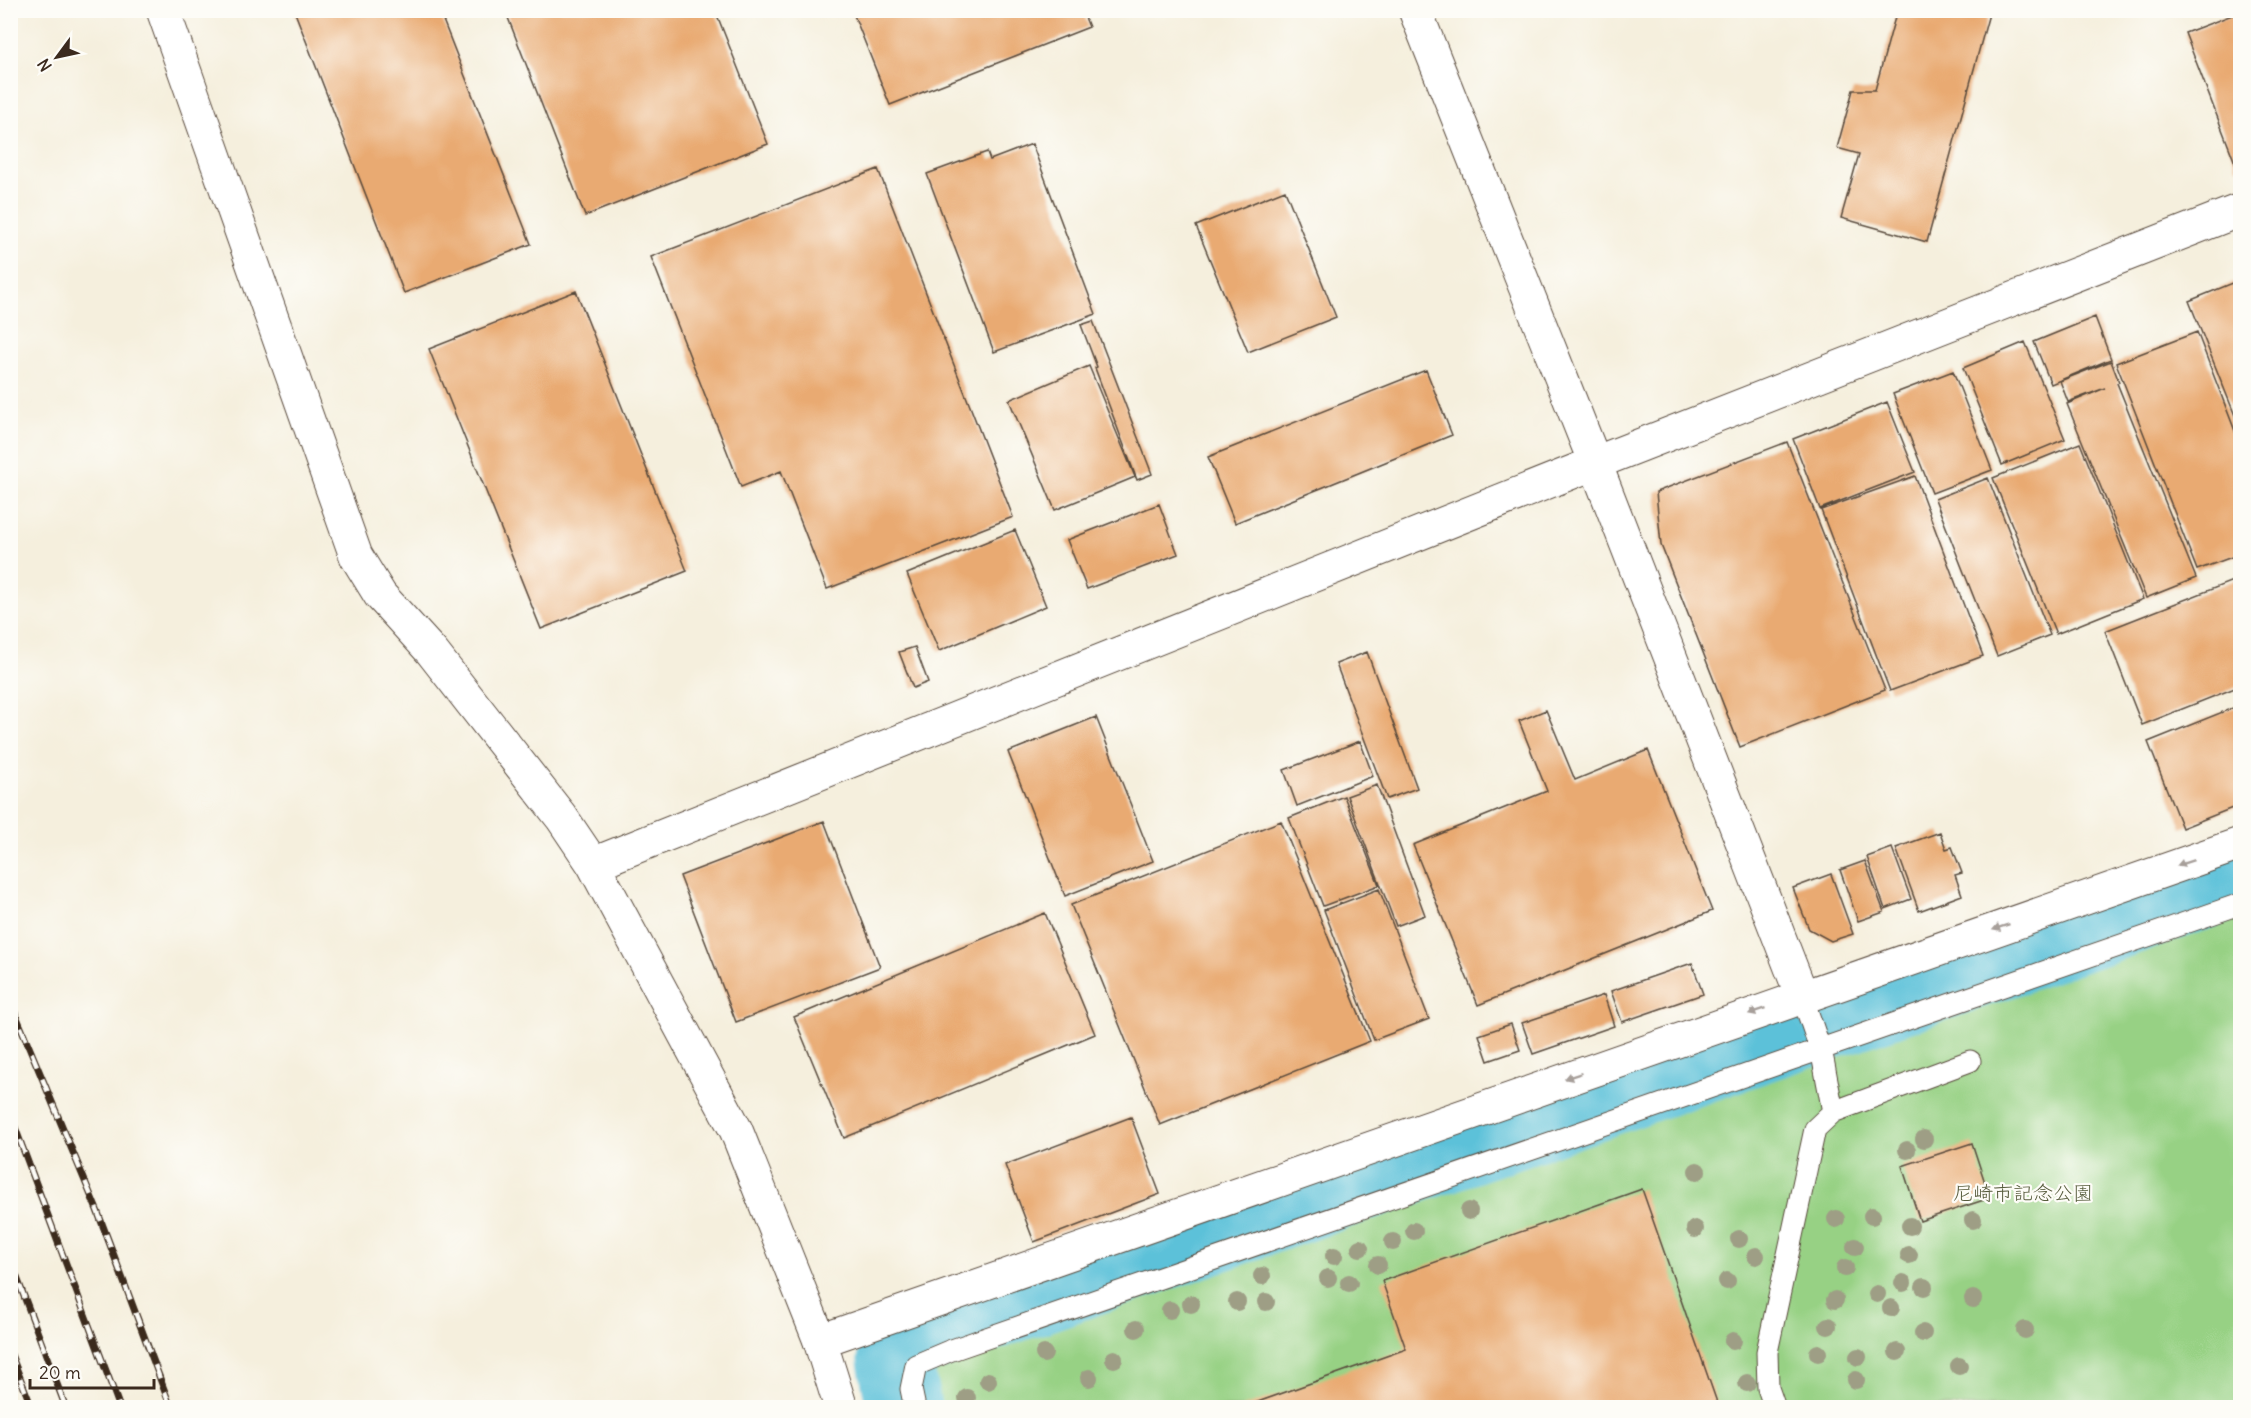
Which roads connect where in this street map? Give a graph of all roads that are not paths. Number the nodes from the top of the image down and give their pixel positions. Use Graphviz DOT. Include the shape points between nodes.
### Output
graph roads {
  1 [pos="163,10"];
  2 [pos="1415,10"];
  3 [pos="2241,210"];
  4 [pos="1595,463"];
  5 [pos="2241,844"];
  6 [pos="593,864"];
  7 [pos="2241,904"];
  8 [pos="1805,1003"];
  9 [pos="1819,1045"];
  10 [pos="1970,1061"];
  11 [pos="1833,1113"];
  12 [pos="820,1341"];
  13 [pos="841,1407"];
  14 [pos="915,1407"];
  15 [pos="1775,1407"];
  1 -- 6 [label="street" via="356,556 380,595 432,652 562,818"];
  2 -- 4 [label="street"];
  3 -- 4 [label="street"];
  4 -- 6 [label="street"];
  4 -- 8 [label="street"];
  5 -- 8 [label="street, one-way"];
  6 -- 12 [label="street" via="736,1130"];
  7 -- 9 [label="lane"];
  8 -- 9 [label="lane"];
  8 -- 12 [label="street, one-way"];
  9 -- 11 [label="lane"];
  9 -- 14 [label="lane" via="950,1351 916,1365 911,1389"];
  10 -- 11 [label="lane"];
  11 -- 15 [label="lane" via="1815,1129 1767,1353 1768,1388"];
  12 -- 13 [label="street"];
}
